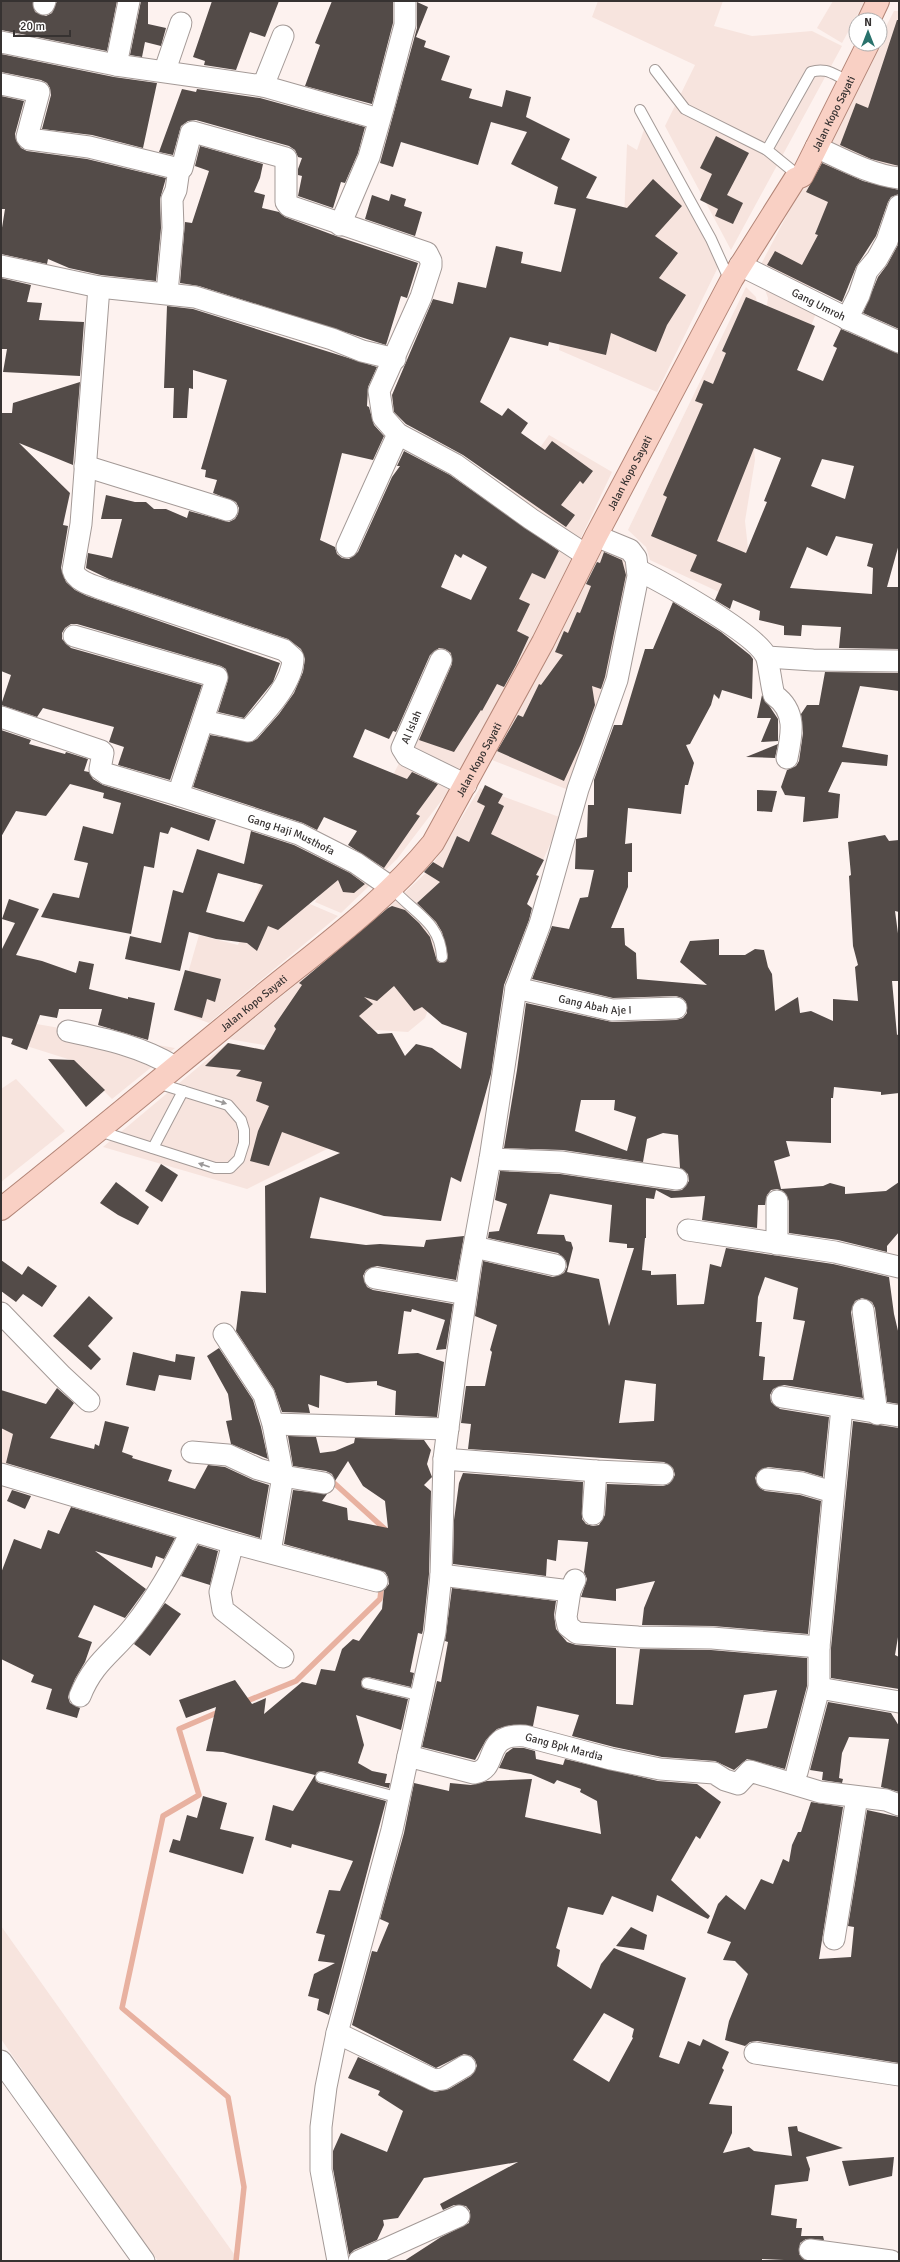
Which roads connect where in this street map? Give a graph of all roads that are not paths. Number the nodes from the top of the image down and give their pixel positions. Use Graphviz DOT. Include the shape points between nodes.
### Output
graph roads {
  1 [pos="129,1"];
  2 [pos="405,1"];
  3 [pos="878,1"];
  4 [pos="889,1"];
  5 [pos="873,12"];
  6 [pos="884,12"];
  7 [pos="181,23"];
  8 [pos="283,36"];
  9 [pos="1,42"];
  10 [pos="853,52"];
  11 [pos="864,52"];
  12 [pos="116,65"];
  13 [pos="165,70"];
  14 [pos="655,70"];
  15 [pos="840,77"];
  16 [pos="1,84"];
  17 [pos="263,86"];
  18 [pos="640,110"];
  19 [pos="379,119"];
  20 [pos="816,147"];
  21 [pos="767,150"];
  22 [pos="179,169"];
  23 [pos="794,175"];
  24 [pos="899,178"];
  25 [pos="899,206"];
  26 [pos="340,225"];
  27 [pos="1,266"];
  28 [pos="734,275"];
  29 [pos="100,287"];
  30 [pos="167,293"];
  31 [pos="847,319"];
  32 [pos="899,342"];
  33 [pos="395,359"];
  34 [pos="398,434"];
  35 [pos="85,466"];
  36 [pos="227,510"];
  37 [pos="596,536"];
  38 [pos="347,547"];
  39 [pos="586,555"];
  40 [pos="638,570"];
  41 [pos="74,636"];
  42 [pos="767,656"];
  43 [pos="441,660"];
  44 [pos="899,661"];
  45 [pos="1,717"];
  46 [pos="203,721"];
  47 [pos="787,758"];
  48 [pos="466,785"];
  49 [pos="180,795"];
  50 [pos="392,888"];
  51 [pos="442,957"];
  52 [pos="516,988"];
  53 [pos="676,1008"];
  54 [pos="68,1031"];
  55 [pos="175,1067"];
  56 [pos="157,1082"];
  57 [pos="183,1091"];
  58 [pos="100,1131"];
  59 [pos="153,1148"];
  60 [pos="490,1159"];
  61 [pos="677,1179"];
  62 [pos="777,1201"];
  63 [pos="1,1209"];
  64 [pos="688,1230"];
  65 [pos="777,1244"];
  66 [pos="474,1247"];
  67 [pos="555,1265"];
  68 [pos="899,1267"];
  69 [pos="375,1278"];
  70 [pos="466,1294"];
  71 [pos="863,1310"];
  72 [pos="1,1313"];
  73 [pos="224,1334"];
  74 [pos="782,1397"];
  75 [pos="90,1401"];
  76 [pos="842,1407"];
  77 [pos="877,1414"];
  78 [pos="899,1416"];
  79 [pos="273,1424"];
  80 [pos="448,1429"];
  81 [pos="192,1452"];
  82 [pos="444,1460"];
  83 [pos="596,1471"];
  84 [pos="1,1474"];
  85 [pos="663,1474"];
  86 [pos="283,1476"];
  87 [pos="767,1480"];
  88 [pos="324,1483"];
  89 [pos="833,1492"];
  90 [pos="593,1514"];
  91 [pos="191,1532"];
  92 [pos="233,1544"];
  93 [pos="270,1552"];
  94 [pos="441,1575"];
  95 [pos="377,1581"];
  96 [pos="819,1647"];
  97 [pos="283,1657"];
  98 [pos="367,1683"];
  99 [pos="819,1688"];
  100 [pos="80,1696"];
  101 [pos="422,1696"];
  102 [pos="899,1702"];
  103 [pos="408,1756"];
  104 [pos="797,1772"];
  105 [pos="321,1777"];
  106 [pos="856,1797"];
  107 [pos="400,1798"];
  108 [pos="899,1805"];
  109 [pos="834,1939"];
  110 [pos="337,2032"];
  111 [pos="755,2053"];
  112 [pos="1,2061"];
  113 [pos="465,2066"];
  114 [pos="899,2075"];
  115 [pos="459,2216"];
  116 [pos="823,2254"];
  117 [pos="144,2261"];
  118 [pos="338,2261"];
  119 [pos="359,2261"];
  120 [pos="891,2261"];
  1 -- 12 [label="street"];
  2 -- 19 [label="street" via="405,25"];
  3 -- 5 [label="main road"];
  4 -- 6 [label="main road"];
  7 -- 13 [label="street"];
  8 -- 17 [label="street"];
  9 -- 12 [label="street"];
  10 -- 15 [label="main road, Jalan Kopo Sayati"];
  11 -- 20 [label="main road, Jalan Kopo Sayati"];
  12 -- 13 [label="street"];
  13 -- 17 [label="street"];
  14 -- 21 [label="lane" via="685,109"];
  15 -- 21 [label="lane" via="819,69 811,72"];
  15 -- 23 [label="main road, Jalan Kopo Sayati"];
  16 -- 22 [label="street" via="39,92 27,137 29,139 90,147"];
  17 -- 19 [label="street"];
  18 -- 28 [label="lane" via="711,239"];
  19 -- 26 [label="street" via="369,157"];
  20 -- 23 [label="main road, Jalan Kopo Sayati" via="802,176"];
  20 -- 24 [label="street" via="846,161"];
  21 -- 23 [label="lane"];
  22 -- 26 [label="street" via="182,168 193,132 286,158 286,202 289,206"];
  22 -- 30 [label="street" via="172,199 173,228"];
  23 -- 28 [label="main road, Jalan Kopo Sayati"];
  25 -- 31 [label="street" via="887,241 867,272"];
  26 -- 33 [label="street" via="409,246 426,253 431,261 421,297"];
  27 -- 29 [label="street"];
  28 -- 31 [label="street, Gang Umroh"];
  28 -- 37 [label="main road, Jalan Kopo Sayati"];
  29 -- 30 [label="street"];
  29 -- 35 [label="street"];
  30 -- 33 [label="street" via="213,302 332,339 362,351"];
  31 -- 32 [label="street, Gang Umroh"];
  33 -- 34 [label="street" via="383,382 379,400 382,417"];
  34 -- 38 [label="street"];
  34 -- 39 [label="street" via="456,465"];
  35 -- 36 [label="street"];
  35 -- 46 [label="street" via="74,575 105,590 284,650 292,657 291,670 275,700 248,731"];
  37 -- 39 [label="main road, Jalan Kopo Sayati"];
  37 -- 40 [label="street" via="630,550 636,558"];
  39 -- 48 [label="main road, Jalan Kopo Sayati" via="543,642"];
  40 -- 42 [label="street" via="682,594 757,642"];
  40 -- 52 [label="street" via="616,680 578,789 540,924"];
  41 -- 46 [label="street" via="217,677"];
  42 -- 44 [label="street" via="813,660"];
  42 -- 47 [label="street" via="774,695 786,704 790,719 791,741"];
  43 -- 48 [label="street, Al Islah" via="402,748 407,756"];
  45 -- 49 [label="street, Gang Haji Musthofa" via="101,751 103,753 100,769 107,774"];
  46 -- 49 [label="street"];
  48 -- 50 [label="main road, Jalan Kopo Sayati" via="433,843"];
  49 -- 50 [label="street, Gang Haji Musthofa" via="299,834 356,863"];
  50 -- 51 [label="lane" via="434,928 441,942"];
  50 -- 55 [label="main road, Jalan Kopo Sayati"];
  52 -- 53 [label="street, Gang Abah Aje I" via="612,1010"];
  52 -- 60 [label="street"];
  54 -- 55 [label="street" via="113,1040 160,1058"];
  55 -- 56 [label="main road, Jalan Kopo Sayati"];
  56 -- 57 [label="lane"];
  56 -- 58 [label="main road, Jalan Kopo Sayati"];
  57 -- 59 [label="lane"];
  57 -- 59 [label="lane, one-way" via="228,1105 237,1115 244,1130 244,1143 239,1159 230,1168 215,1168"];
  58 -- 59 [label="lane"];
  58 -- 63 [label="main road, Jalan Kopo Sayati"];
  60 -- 61 [label="street" via="561,1162"];
  60 -- 66 [label="street"];
  62 -- 65 [label="street"];
  64 -- 65 [label="street"];
  65 -- 68 [label="street" via="835,1252"];
  66 -- 67 [label="street"];
  66 -- 70 [label="street"];
  69 -- 70 [label="street"];
  70 -- 80 [label="street"];
  71 -- 77 [label="street"];
  72 -- 75 [label="street"];
  73 -- 79 [label="street" via="264,1396"];
  74 -- 76 [label="street"];
  76 -- 77 [label="street"];
  76 -- 89 [label="street"];
  77 -- 78 [label="street"];
  79 -- 80 [label="street"];
  79 -- 86 [label="street"];
  80 -- 82 [label="street"];
  81 -- 86 [label="street" via="228,1455"];
  82 -- 83 [label="street"];
  82 -- 94 [label="street"];
  83 -- 85 [label="street"];
  83 -- 90 [label="street"];
  84 -- 91 [label="street"];
  86 -- 88 [label="street"];
  86 -- 93 [label="street"];
  87 -- 89 [label="street" via="802,1483"];
  89 -- 96 [label="street"];
  91 -- 92 [label="street"];
  91 -- 100 [label="street" via="151,1604 133,1628 90,1672"];
  92 -- 93 [label="street"];
  92 -- 97 [label="street" via="220,1592 223,1610"];
  93 -- 95 [label="street"];
  94 -- 96 [label="street" via="573,1585 567,1622 571,1630 577,1633 712,1638"];
  94 -- 101 [label="street" via="435,1632"];
  96 -- 99 [label="street"];
  98 -- 101 [label="lane"];
  99 -- 102 [label="street"];
  99 -- 104 [label="street"];
  101 -- 103 [label="street"];
  103 -- 106 [label="street, Gang Bpk Mardia" via="474,1773 480,1772 484,1770 498,1742 511,1735 525,1736 618,1761 660,1769 714,1773 724,1780 738,1784 750,1770 820,1792"];
  103 -- 107 [label="street"];
  105 -- 107 [label="lane"];
  106 -- 108 [label="street" via="886,1800"];
  106 -- 109 [label="street"];
  107 -- 110 [label="street"];
  110 -- 113 [label="street" via="434,2080 443,2079"];
  110 -- 118 [label="street" via="326,2087 320,2150 323,2188"];
  111 -- 114 [label="street"];
  112 -- 117 [label="street"];
  115 -- 119 [label="street"];
  116 -- 120 [label="street"];
}
